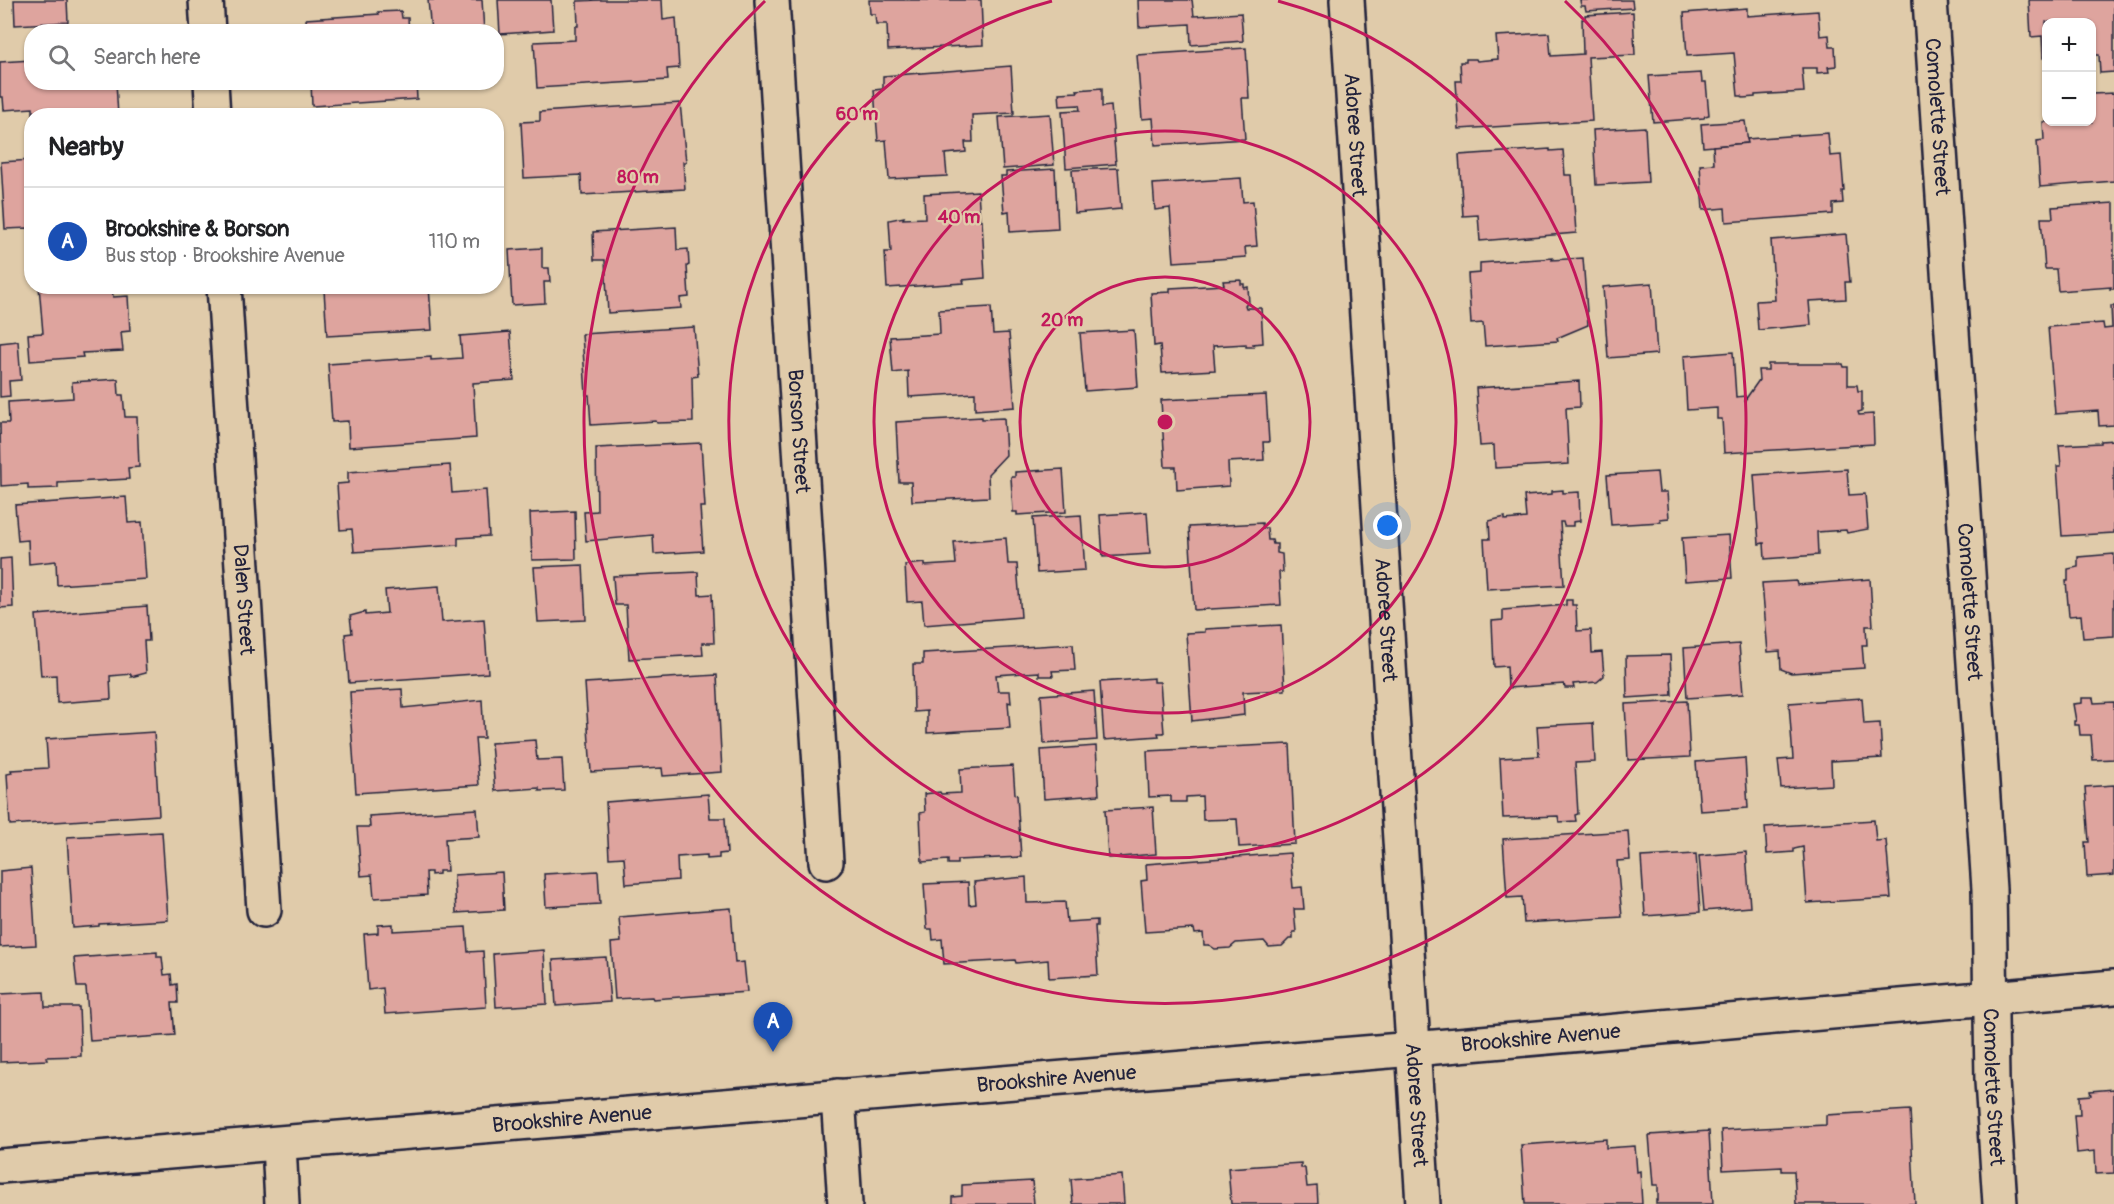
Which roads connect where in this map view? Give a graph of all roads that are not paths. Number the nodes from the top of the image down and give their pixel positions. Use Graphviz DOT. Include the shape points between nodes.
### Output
graph roads {
  1 [pos="206,0"];
  2 [pos="772,0"];
  3 [pos="1347,0"];
  4 [pos="1930,0"];
  5 [pos="208,24"];
  6 [pos="211,90"];
  7 [pos="213,108"];
  8 [pos="225,294"];
  9 [pos="826,862"];
  10 [pos="264,910"];
  11 [pos="2114,987"];
  12 [pos="1992,997"];
  13 [pos="1413,1050"];
  14 [pos="838,1096"];
  15 [pos="279,1144"];
  16 [pos="0,1166"];
  17 [pos="282,1204"];
  18 [pos="845,1204"];
  19 [pos="1423,1204"];
  20 [pos="2000,1204"];
  1 -- 5 [label="street"];
  2 -- 9 [label="street, Borson Street"];
  3 -- 13 [label="street, Adoree Street"];
  4 -- 12 [label="street, Comolette Street" via="1989,889"];
  6 -- 7 [label="street"];
  8 -- 10 [label="street, Dalen Street"];
  11 -- 12 [label="street, Brookshire Avenue"];
  12 -- 13 [label="street, Brookshire Avenue"];
  12 -- 20 [label="street, Comolette Street" via="1992,1081"];
  13 -- 14 [label="street, Brookshire Avenue"];
  13 -- 19 [label="street, Adoree Street"];
  14 -- 15 [label="street, Brookshire Avenue"];
  14 -- 18 [label="street"];
  15 -- 16 [label="street, Brookshire Avenue"];
  15 -- 17 [label="street"];
}
